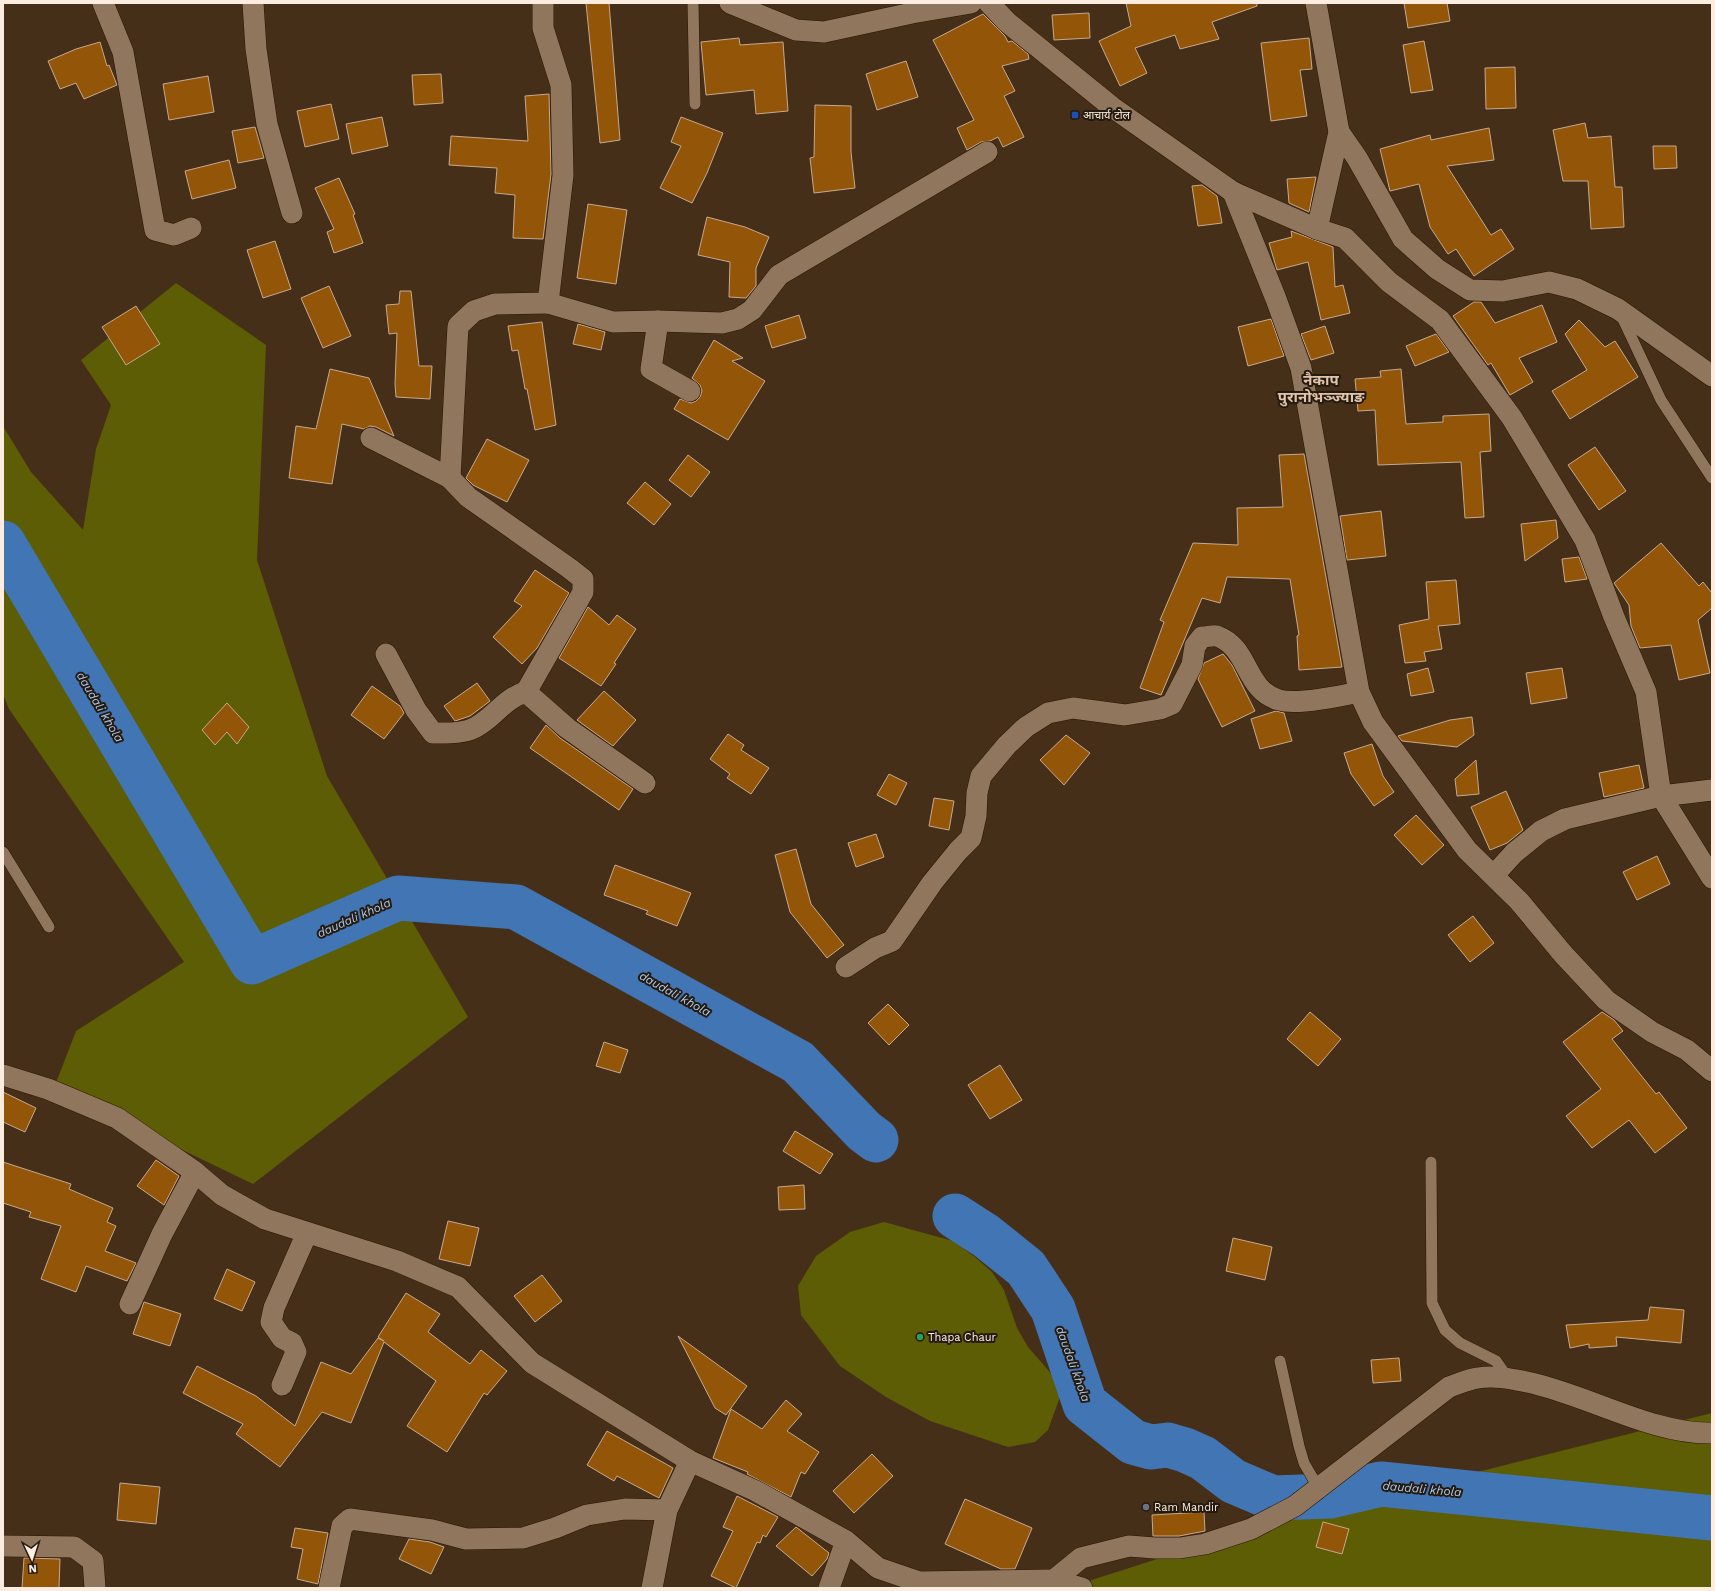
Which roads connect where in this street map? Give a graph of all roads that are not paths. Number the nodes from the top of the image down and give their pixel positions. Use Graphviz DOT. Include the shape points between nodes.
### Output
graph roads {
  1 [pos="102,3"];
  2 [pos="253,3"];
  3 [pos="544,3"];
  4 [pos="693,3"];
  5 [pos="730,3"];
  6 [pos="971,3"];
  7 [pos="989,3"];
  8 [pos="1316,3"];
  9 [pos="695,104"];
  10 [pos="1338,132"];
  11 [pos="988,152"];
  12 [pos="1233,192"];
  13 [pos="292,213"];
  14 [pos="191,228"];
  15 [pos="1317,229"];
  16 [pos="548,303"];
  17 [pos="1618,309"];
  18 [pos="658,320"];
  19 [pos="1712,376"];
  20 [pos="690,391"];
  21 [pos="371,438"];
  22 [pos="450,478"];
  23 [pos="1712,478"];
  24 [pos="386,654"];
  25 [pos="526,692"];
  26 [pos="1359,692"];
  27 [pos="645,783"];
  28 [pos="1712,790"];
  29 [pos="1661,796"];
  30 [pos="3,852"];
  31 [pos="1494,875"];
  32 [pos="1712,878"];
  33 [pos="49,928"];
  34 [pos="846,967"];
  35 [pos="1712,1071"];
  36 [pos="3,1075"];
  37 [pos="1431,1162"];
  38 [pos="195,1172"];
  39 [pos="306,1233"];
  40 [pos="130,1304"];
  41 [pos="1280,1361"];
  42 [pos="1508,1378"];
  43 [pos="282,1385"];
  44 [pos="1712,1433"];
  45 [pos="690,1461"];
  46 [pos="1308,1496"];
  47 [pos="667,1510"];
  48 [pos="846,1541"];
  49 [pos="3,1546"];
  50 [pos="1054,1580"];
  51 [pos="95,1588"];
  52 [pos="329,1588"];
  53 [pos="652,1588"];
  54 [pos="829,1588"];
  55 [pos="1082,1588"];
  1 -- 14 [label="street" via="123,52 155,230 174,235"];
  2 -- 13 [label="street" via="256,49 267,124"];
  3 -- 16 [label="street" via="543,28 561,85 563,168"];
  4 -- 9 [label="lane"];
  5 -- 6 [label="street" via="796,30 824,32"];
  7 -- 12 [label="street" via="1007,22 1112,107"];
  8 -- 10 [label="street"];
  10 -- 15 [label="street"];
  10 -- 17 [label="street" via="1357,158 1403,239 1437,268 1470,290 1503,291 1549,282 1577,289"];
  11 -- 18 [label="street" via="779,275 752,310 738,319 722,323"];
  12 -- 15 [label="street"];
  12 -- 26 [label="street" via="1301,368"];
  15 -- 29 [label="street" via="1346,238 1389,282 1440,320 1512,418 1585,540 1646,692"];
  16 -- 18 [label="street" via="614,322"];
  16 -- 22 [label="street" via="495,304 474,311 458,326"];
  17 -- 19 [label="street"];
  17 -- 23 [label="lane" via="1661,400"];
  18 -- 20 [label="street" via="651,369"];
  21 -- 22 [label="street"];
  22 -- 25 [label="street" via="468,497 583,579 583,592"];
  24 -- 25 [label="street" via="416,710 433,733 454,734 476,728 515,695"];
  25 -- 27 [label="street" via="566,728"];
  26 -- 31 [label="street" via="1382,735 1467,850"];
  26 -- 34 [label="street" via="1325,698 1280,700 1263,693 1237,650 1216,636 1202,637 1195,646 1192,665 1172,704 1160,709 1125,715 1073,708 1048,713 1016,736 981,776 971,838 932,883 892,942 875,948"];
  28 -- 29 [label="street"];
  29 -- 31 [label="street" via="1565,819 1541,831 1514,852"];
  29 -- 32 [label="street"];
  30 -- 33 [label="lane"];
  31 -- 35 [label="street" via="1606,1000 1652,1032 1687,1050"];
  36 -- 38 [label="street" via="48,1089 118,1118"];
  37 -- 42 [label="lane" via="1432,1303 1445,1330 1460,1343 1496,1362"];
  38 -- 39 [label="street" via="222,1195 266,1219"];
  38 -- 40 [label="street" via="162,1234"];
  39 -- 43 [label="street" via="272,1315 271,1322 282,1338 292,1343 296,1352"];
  39 -- 45 [label="street" via="397,1261 458,1287 532,1363"];
  41 -- 46 [label="lane" via="1304,1463"];
  42 -- 44 [label="street" via="1548,1386 1650,1422 1694,1434"];
  42 -- 46 [label="street" via="1478,1378 1449,1387"];
  45 -- 47 [label="street"];
  45 -- 48 [label="street" via="756,1491"];
  46 -- 50 [label="street" via="1251,1529 1205,1544 1180,1548 1129,1546 1081,1558"];
  47 -- 52 [label="street" via="625,1510 587,1515 523,1538 466,1539 432,1530 350,1519 342,1526"];
  47 -- 53 [label="street"];
  48 -- 50 [label="street" via="878,1568 919,1582"];
  48 -- 54 [label="street"];
  49 -- 51 [label="street" via="74,1547 93,1561"];
  50 -- 55 [label="street"];
}
